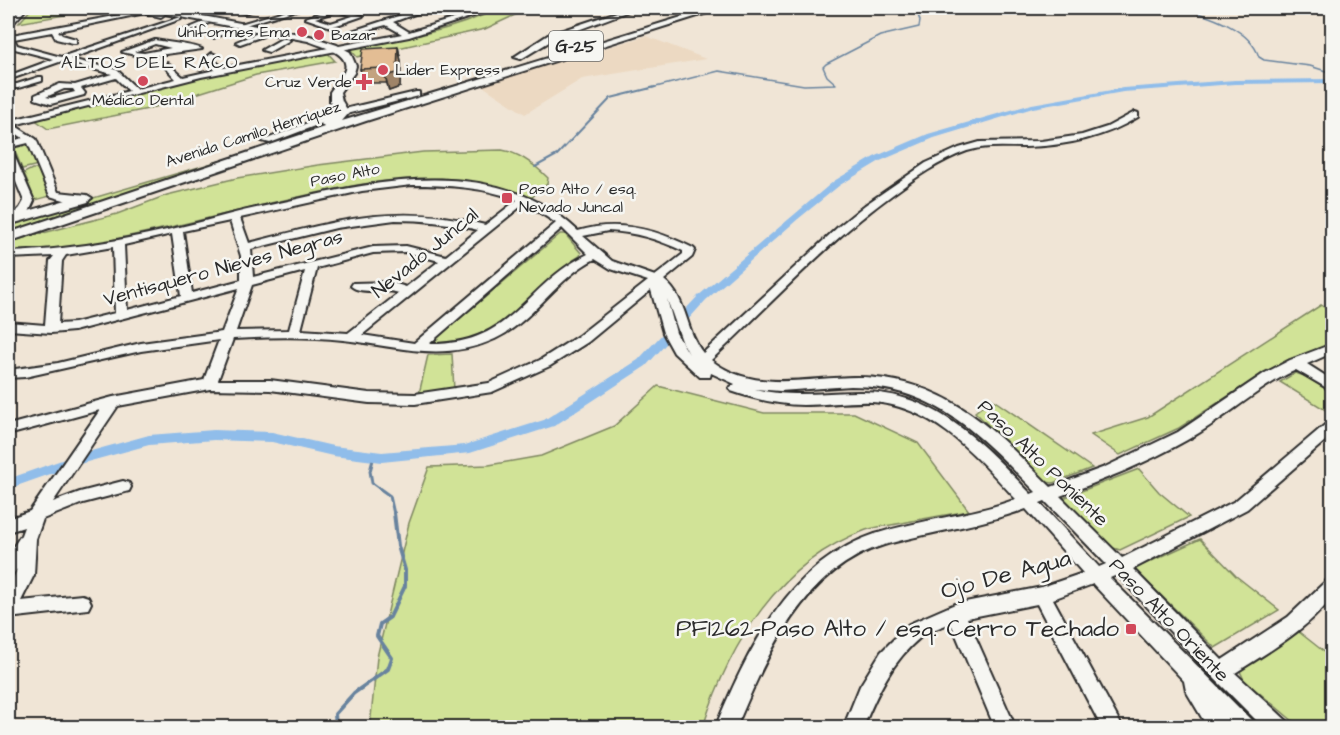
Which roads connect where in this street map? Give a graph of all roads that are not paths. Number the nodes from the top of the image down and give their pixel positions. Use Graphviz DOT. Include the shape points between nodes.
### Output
graph roads {
  1 [pos="24,8"];
  2 [pos="127,8"];
  3 [pos="225,8"];
  4 [pos="258,8"];
  5 [pos="300,8"];
  6 [pos="304,8"];
  7 [pos="428,8"];
  8 [pos="495,8"];
  9 [pos="634,8"];
  10 [pos="707,8"];
  11 [pos="719,8"];
  12 [pos="155,9"];
  13 [pos="323,13"];
  14 [pos="413,13"];
  15 [pos="425,16"];
  16 [pos="8,17"];
  17 [pos="16,17"];
  18 [pos="83,17"];
  19 [pos="179,18"];
  20 [pos="92,22"];
  21 [pos="388,22"];
  22 [pos="124,23"];
  23 [pos="206,23"];
  24 [pos="8,26"];
  25 [pos="237,27"];
  26 [pos="54,30"];
  27 [pos="186,31"];
  28 [pos="356,31"];
  29 [pos="260,34"];
  30 [pos="409,35"];
  31 [pos="213,36"];
  32 [pos="8,37"];
  33 [pos="119,39"];
  34 [pos="286,39"];
  35 [pos="73,41"];
  36 [pos="240,42"];
  37 [pos="142,45"];
  38 [pos="12,48"];
  39 [pos="181,48"];
  40 [pos="198,49"];
  41 [pos="332,49"];
  42 [pos="266,50"];
  43 [pos="212,55"];
  44 [pos="518,57"];
  45 [pos="61,59"];
  46 [pos="167,65"];
  47 [pos="221,71"];
  48 [pos="22,73"];
  49 [pos="119,75"];
  50 [pos="8,78"];
  51 [pos="181,80"];
  52 [pos="11,87"];
  53 [pos="78,90"];
  54 [pos="134,91"];
  55 [pos="332,107"];
  56 [pos="1135,115"];
  57 [pos="356,119"];
  58 [pos="8,124"];
  59 [pos="31,138"];
  60 [pos="8,145"];
  61 [pos="8,153"];
  62 [pos="253,153"];
  63 [pos="43,166"];
  64 [pos="18,173"];
  65 [pos="87,198"];
  66 [pos="524,199"];
  67 [pos="234,216"];
  68 [pos="10,220"];
  69 [pos="563,222"];
  70 [pos="487,229"];
  71 [pos="177,230"];
  72 [pos="575,235"];
  73 [pos="8,238"];
  74 [pos="118,242"];
  75 [pos="244,247"];
  76 [pos="62,253"];
  77 [pos="596,255"];
  78 [pos="11,256"];
  79 [pos="448,260"];
  80 [pos="8,264"];
  81 [pos="312,265"];
  82 [pos="654,280"];
  83 [pos="247,282"];
  84 [pos="357,286"];
  85 [pos="408,292"];
  86 [pos="637,295"];
  87 [pos="187,298"];
  88 [pos="664,300"];
  89 [pos="121,315"];
  90 [pos="8,326"];
  91 [pos="51,330"];
  92 [pos="294,333"];
  93 [pos="226,336"];
  94 [pos="351,337"];
  95 [pos="416,348"];
  96 [pos="1332,348"];
  97 [pos="1294,363"];
  98 [pos="699,364"];
  99 [pos="8,374"];
  100 [pos="210,384"];
  101 [pos="1332,386"];
  102 [pos="114,402"];
  103 [pos="12,427"];
  104 [pos="1332,427"];
  105 [pos="123,487"];
  106 [pos="1047,493"];
  107 [pos="1029,501"];
  108 [pos="37,513"];
  109 [pos="8,525"];
  110 [pos="28,539"];
  111 [pos="1119,567"];
  112 [pos="8,568"];
  113 [pos="1097,576"];
  114 [pos="1332,586"];
  115 [pos="1042,595"];
  116 [pos="82,603"];
  117 [pos="8,610"];
  118 [pos="956,612"];
  119 [pos="1179,662"];
  120 [pos="1221,671"];
  121 [pos="725,728"];
  122 [pos="853,728"];
  123 [pos="1006,728"];
  124 [pos="1113,728"];
  125 [pos="1220,728"];
  126 [pos="1245,728"];
  127 [pos="1280,728"];
  1 -- 17 [label="street"];
  2 -- 12 [label="main road"];
  3 -- 4 [label="street"];
  5 -- 25 [label="street"];
  6 -- 13 [label="street"];
  7 -- 14 [label="street"];
  8 -- 30 [label="street"];
  9 -- 44 [label="street" via="557,34"];
  10 -- 55 [label="main road, Avenida Camilo Henríquez / G-25" via="416,94"];
  11 -- 57 [label="main road, Avenida Camilo Henríquez / G-25"];
  12 -- 19 [label="main road"];
  12 -- 20 [label="street"];
  12 -- 25 [label="main road"];
  13 -- 13 [label="street" via="308,18 331,26 360,16 337,9"];
  14 -- 15 [label="street"];
  14 -- 21 [label="street"];
  16 -- 17 [label="street"];
  17 -- 24 [label="street"];
  18 -- 20 [label="street"];
  19 -- 23 [label="main road"];
  19 -- 33 [label="street"];
  20 -- 22 [label="street" via="98,29"];
  20 -- 26 [label="street"];
  21 -- 28 [label="street"];
  21 -- 30 [label="street"];
  23 -- 25 [label="main road"];
  23 -- 27 [label="street"];
  25 -- 29 [label="main road"];
  25 -- 31 [label="street"];
  25 -- 41 [label="main road" via="310,39"];
  26 -- 32 [label="street" via="38,29"];
  26 -- 35 [label="street" via="59,37"];
  29 -- 34 [label="main road"];
  29 -- 36 [label="street"];
  30 -- 41 [label="street"];
  32 -- 38 [label="street"];
  33 -- 37 [label="street"];
  33 -- 45 [label="street"];
  34 -- 41 [label="main road"];
  34 -- 42 [label="street"];
  37 -- 39 [label="street" via="159,42"];
  37 -- 39 [label="street" via="126,52 146,57"];
  38 -- 45 [label="street"];
  39 -- 40 [label="street"];
  41 -- 47 [label="street"];
  41 -- 55 [label="main road" via="340,65"];
  43 -- 47 [label="street" via="208,58"];
  45 -- 48 [label="street"];
  45 -- 49 [label="street"];
  46 -- 51 [label="street"];
  47 -- 51 [label="street"];
  48 -- 50 [label="street"];
  48 -- 52 [label="street" via="39,79"];
  49 -- 53 [label="street"];
  49 -- 54 [label="street"];
  51 -- 54 [label="street"];
  53 -- 53 [label="street" via="51,101 38,97 63,86"];
  54 -- 58 [label="street"];
  55 -- 57 [label="main road"];
  55 -- 62 [label="main road" via="332,123"];
  55 -- 65 [label="main road, Avenida Camilo Henríquez / G-25" via="267,141"];
  56 -- 98 [label="street" via="1107,132 1069,140 977,144 917,172 866,208 812,254"];
  57 -- 62 [label="main road, Avenida Camilo Henríquez / G-25"];
  58 -- 59 [label="street"];
  59 -- 60 [label="street"];
  59 -- 63 [label="street"];
  61 -- 64 [label="street"];
  62 -- 73 [label="main road, Avenida Camilo Henríquez / G-25"];
  63 -- 64 [label="street"];
  63 -- 65 [label="street" via="56,196"];
  64 -- 68 [label="street" via="29,204"];
  65 -- 68 [label="main road, Avenida Camilo Henríquez / G-25"];
  66 -- 67 [label="street, Paso Alto" via="478,185 409,182 354,188"];
  66 -- 69 [label="street, Paso Alto"];
  66 -- 70 [label="street, Nevado Juncal"];
  67 -- 71 [label="street, Paso Alto"];
  67 -- 75 [label="street"];
  69 -- 72 [label="street, Paso Alto"];
  69 -- 95 [label="street"];
  70 -- 75 [label="street" via="428,216 383,216"];
  70 -- 79 [label="street, Nevado Juncal"];
  71 -- 74 [label="street, Paso Alto"];
  71 -- 87 [label="street"];
  72 -- 77 [label="street, Paso Alto"];
  72 -- 82 [label="street" via="618,228 689,250"];
  74 -- 76 [label="street, Paso Alto"];
  74 -- 89 [label="street"];
  75 -- 83 [label="street" via="249,260"];
  76 -- 78 [label="street, Paso Alto"];
  76 -- 91 [label="street" via="56,261"];
  77 -- 82 [label="street, Paso Alto"];
  77 -- 95 [label="street" via="567,269 503,330 467,345"];
  78 -- 80 [label="street"];
  79 -- 81 [label="street, Ventisquero Nieves Negras" via="390,249"];
  79 -- 85 [label="street, Nevado Juncal"];
  81 -- 83 [label="street, Ventisquero Nieves Negras"];
  81 -- 92 [label="street"];
  82 -- 86 [label="street"];
  82 -- 88 [label="street, Paso Alto Oriente"];
  83 -- 87 [label="street, Ventisquero Nieves Negras"];
  83 -- 93 [label="street"];
  84 -- 85 [label="street" via="390,286"];
  85 -- 94 [label="street, Nevado Juncal"];
  86 -- 88 [label="street"];
  86 -- 100 [label="street" via="583,339 545,363 492,387 415,399 369,398 270,385"];
  87 -- 89 [label="street, Ventisquero Nieves Negras"];
  88 -- 98 [label="street, Paso Alto Oriente" via="669,333"];
  89 -- 91 [label="street, Ventisquero Nieves Negras"];
  90 -- 91 [label="street, Ventisquero Nieves Negras"];
  92 -- 93 [label="street"];
  92 -- 94 [label="street"];
  93 -- 99 [label="street" via="141,347 47,370"];
  93 -- 100 [label="street"];
  94 -- 95 [label="street"];
  96 -- 97 [label="street"];
  97 -- 101 [label="street"];
  97 -- 106 [label="street" via="1164,446 1110,471"];
  98 -- 106 [label="street, Paso Alto Poniente" via="762,386 800,388 863,381 926,394 971,420"];
  98 -- 107 [label="street, Paso Alto Oriente" via="725,384 767,397 813,400 873,396 923,410 966,437"];
  100 -- 102 [label="street"];
  102 -- 103 [label="street"];
  102 -- 108 [label="street"];
  104 -- 111 [label="street, Ojo De Agua" via="1241,505"];
  105 -- 108 [label="street"];
  106 -- 107 [label="street"];
  106 -- 111 [label="street, Paso Alto Poniente"];
  107 -- 113 [label="street, Paso Alto Oriente"];
  107 -- 121 [label="street" via="996,513 878,540 821,572 785,612 752,668"];
  108 -- 109 [label="street"];
  108 -- 110 [label="street"];
  110 -- 112 [label="street"];
  110 -- 117 [label="street" via="25,575"];
  111 -- 113 [label="street, Ojo De Agua"];
  111 -- 120 [label="street, Paso Alto Poniente"];
  113 -- 115 [label="street, Ojo De Agua"];
  113 -- 119 [label="street, Paso Alto Oriente"];
  114 -- 120 [label="street" via="1294,624"];
  115 -- 118 [label="street, Ojo De Agua"];
  115 -- 124 [label="street"];
  116 -- 117 [label="street"];
  118 -- 122 [label="street, Ojo De Agua" via="916,630 888,658 867,693"];
  118 -- 123 [label="street"];
  119 -- 125 [label="street"];
  119 -- 126 [label="street, Paso Alto Oriente"];
  120 -- 127 [label="street, Paso Alto Poniente"];
}
